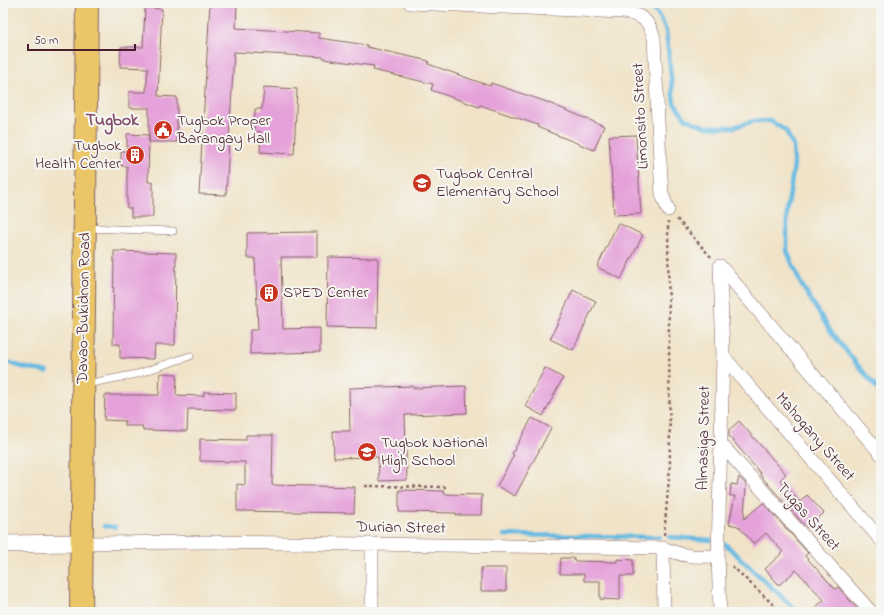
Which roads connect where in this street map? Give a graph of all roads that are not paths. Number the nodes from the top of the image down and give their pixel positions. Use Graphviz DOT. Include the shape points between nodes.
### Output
graph roads {
  1 [pos="87,3"];
  2 [pos="410,3"];
  3 [pos="533,5"];
  4 [pos="668,210"];
  5 [pos="85,228"];
  6 [pos="173,231"];
  7 [pos="190,356"];
  8 [pos="723,356"];
  9 [pos="83,384"];
  10 [pos="720,444"];
  11 [pos="881,454"];
  12 [pos="881,540"];
  13 [pos="664,542"];
  14 [pos="82,543"];
  15 [pos="3,544"];
  16 [pos="372,544"];
  17 [pos="718,556"];
  18 [pos="81,612"];
  19 [pos="372,612"];
  20 [pos="664,612"];
  21 [pos="720,612"];
  22 [pos="871,612"];
  1 -- 5 [label="highway, Davao-Bukidnon Road"];
  2 -- 3 [label="street"];
  3 -- 4 [label="street, Limonsito Street" via="624,12 648,22 654,38 662,194"];
  5 -- 6 [label="lane"];
  5 -- 9 [label="highway, Davao-Bukidnon Road"];
  7 -- 9 [label="lane" via="138,374"];
  8 -- 10 [label="street, Almasiga Street"];
  8 -- 11 [label="street, Almasiga Street" via="720,266"];
  8 -- 12 [label="street, Mahogany Street"];
  9 -- 14 [label="highway, Davao-Bukidnon Road"];
  10 -- 17 [label="street, Almasiga Street"];
  10 -- 22 [label="street, Tugas Street"];
  13 -- 16 [label="street, Durian Street"];
  13 -- 17 [label="street, Durian Street" via="685,556"];
  13 -- 20 [label="street"];
  14 -- 15 [label="street"];
  14 -- 16 [label="street, Durian Street"];
  14 -- 18 [label="highway, Davao-Bukidnon Road"];
  16 -- 19 [label="street"];
  17 -- 21 [label="street, Almasiga Street"];
}
